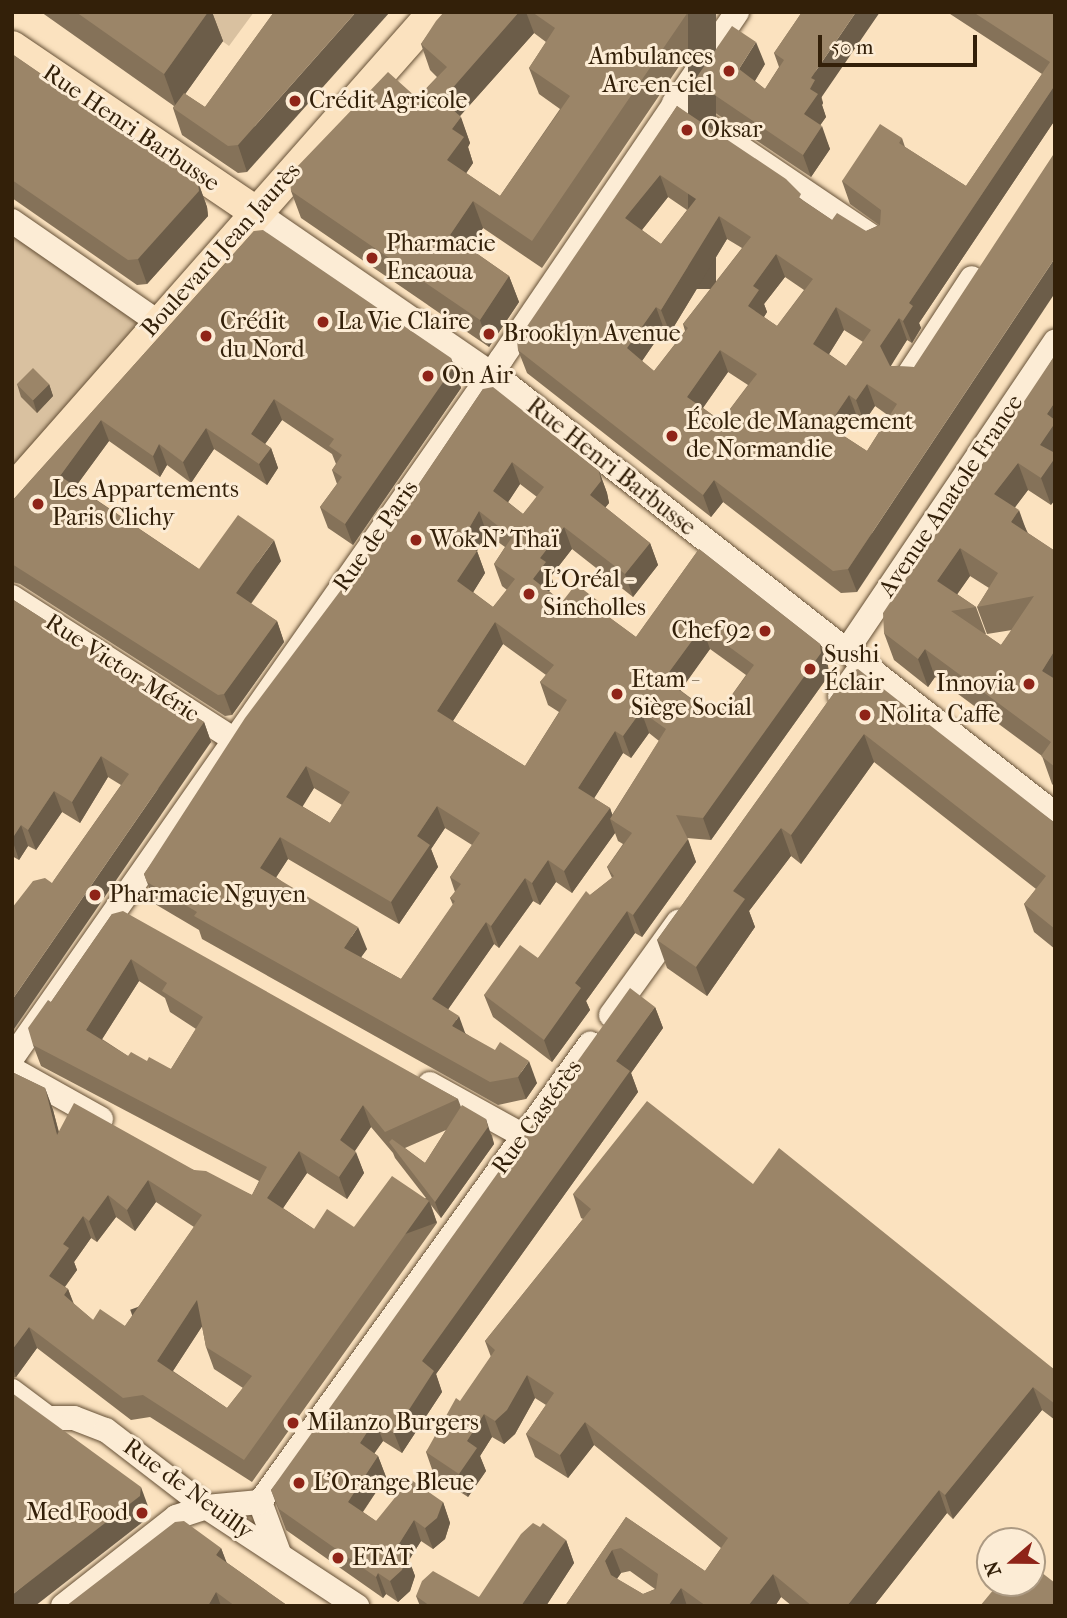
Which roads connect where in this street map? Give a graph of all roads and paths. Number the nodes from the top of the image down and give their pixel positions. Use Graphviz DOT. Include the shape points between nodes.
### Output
graph roads {
  1 [pos="434,12"];
  2 [pos="737,12"];
  3 [pos="12,47"];
  4 [pos="674,103"];
  5 [pos="256,212"];
  6 [pos="12,221"];
  7 [pos="876,239"];
  8 [pos="988,254"];
  9 [pos="158,322"];
  10 [pos="1055,342"];
  11 [pos="490,374"];
  12 [pos="907,377"];
  13 [pos="17,475"];
  14 [pos="12,597"];
  15 [pos="855,657"];
  16 [pos="825,717"];
  17 [pos="232,738"];
  18 [pos="1055,814"];
  19 [pos="690,905"];
  20 [pos="115,907"];
  21 [pos="140,920"];
  22 [pos="12,1058"];
  23 [pos="12,1069"];
  24 [pos="407,1071"];
  25 [pos="128,1134"];
  26 [pos="524,1136"];
  27 [pos="12,1391"];
  28 [pos="260,1502"];
  29 [pos="205,1507"];
  30 [pos="279,1553"];
  31 [pos="63,1606"];
  32 [pos="357,1606"];
  1 -- 5 [label="main road, Boulevard Jean Jaurès"];
  2 -- 4 [label="street, Rue de Paris"];
  3 -- 5 [label="main road, Rue Henri Barbusse"];
  4 -- 7 [label="street"];
  4 -- 11 [label="street, Rue de Paris"];
  5 -- 9 [label="main road, Boulevard Jean Jaurès"];
  5 -- 11 [label="street, Rue Henri Barbusse"];
  6 -- 9 [label="street"];
  8 -- 12 [label="street"];
  9 -- 13 [label="main road, Boulevard Jean Jaurès"];
  10 -- 15 [label="street, Avenue Anatole France"];
  11 -- 15 [label="street, Rue Henri Barbusse"];
  11 -- 17 [label="street, Rue de Paris"];
  14 -- 17 [label="street, Rue Victor Méric"];
  15 -- 16 [label="street"];
  15 -- 18 [label="street, Rue Henri Barbusse"];
  17 -- 20 [label="street, Rue de Paris"];
  19 -- 26 [label="street, Rue Castérès"];
  20 -- 21 [label="street"];
  20 -- 22 [label="street, Rue de Paris"];
  23 -- 25 [label="street"];
  24 -- 26 [label="street"];
  26 -- 28 [label="street, Rue Castérès"];
  27 -- 29 [label="street, Rue de Neuilly" via="48,1418 75,1418 106,1430"];
  28 -- 29 [label="street"];
  28 -- 30 [label="street"];
  29 -- 30 [label="street, Rue de Neuilly"];
  29 -- 31 [label="street" via="176,1517"];
  30 -- 32 [label="street, Rue de Neuilly"];
}
